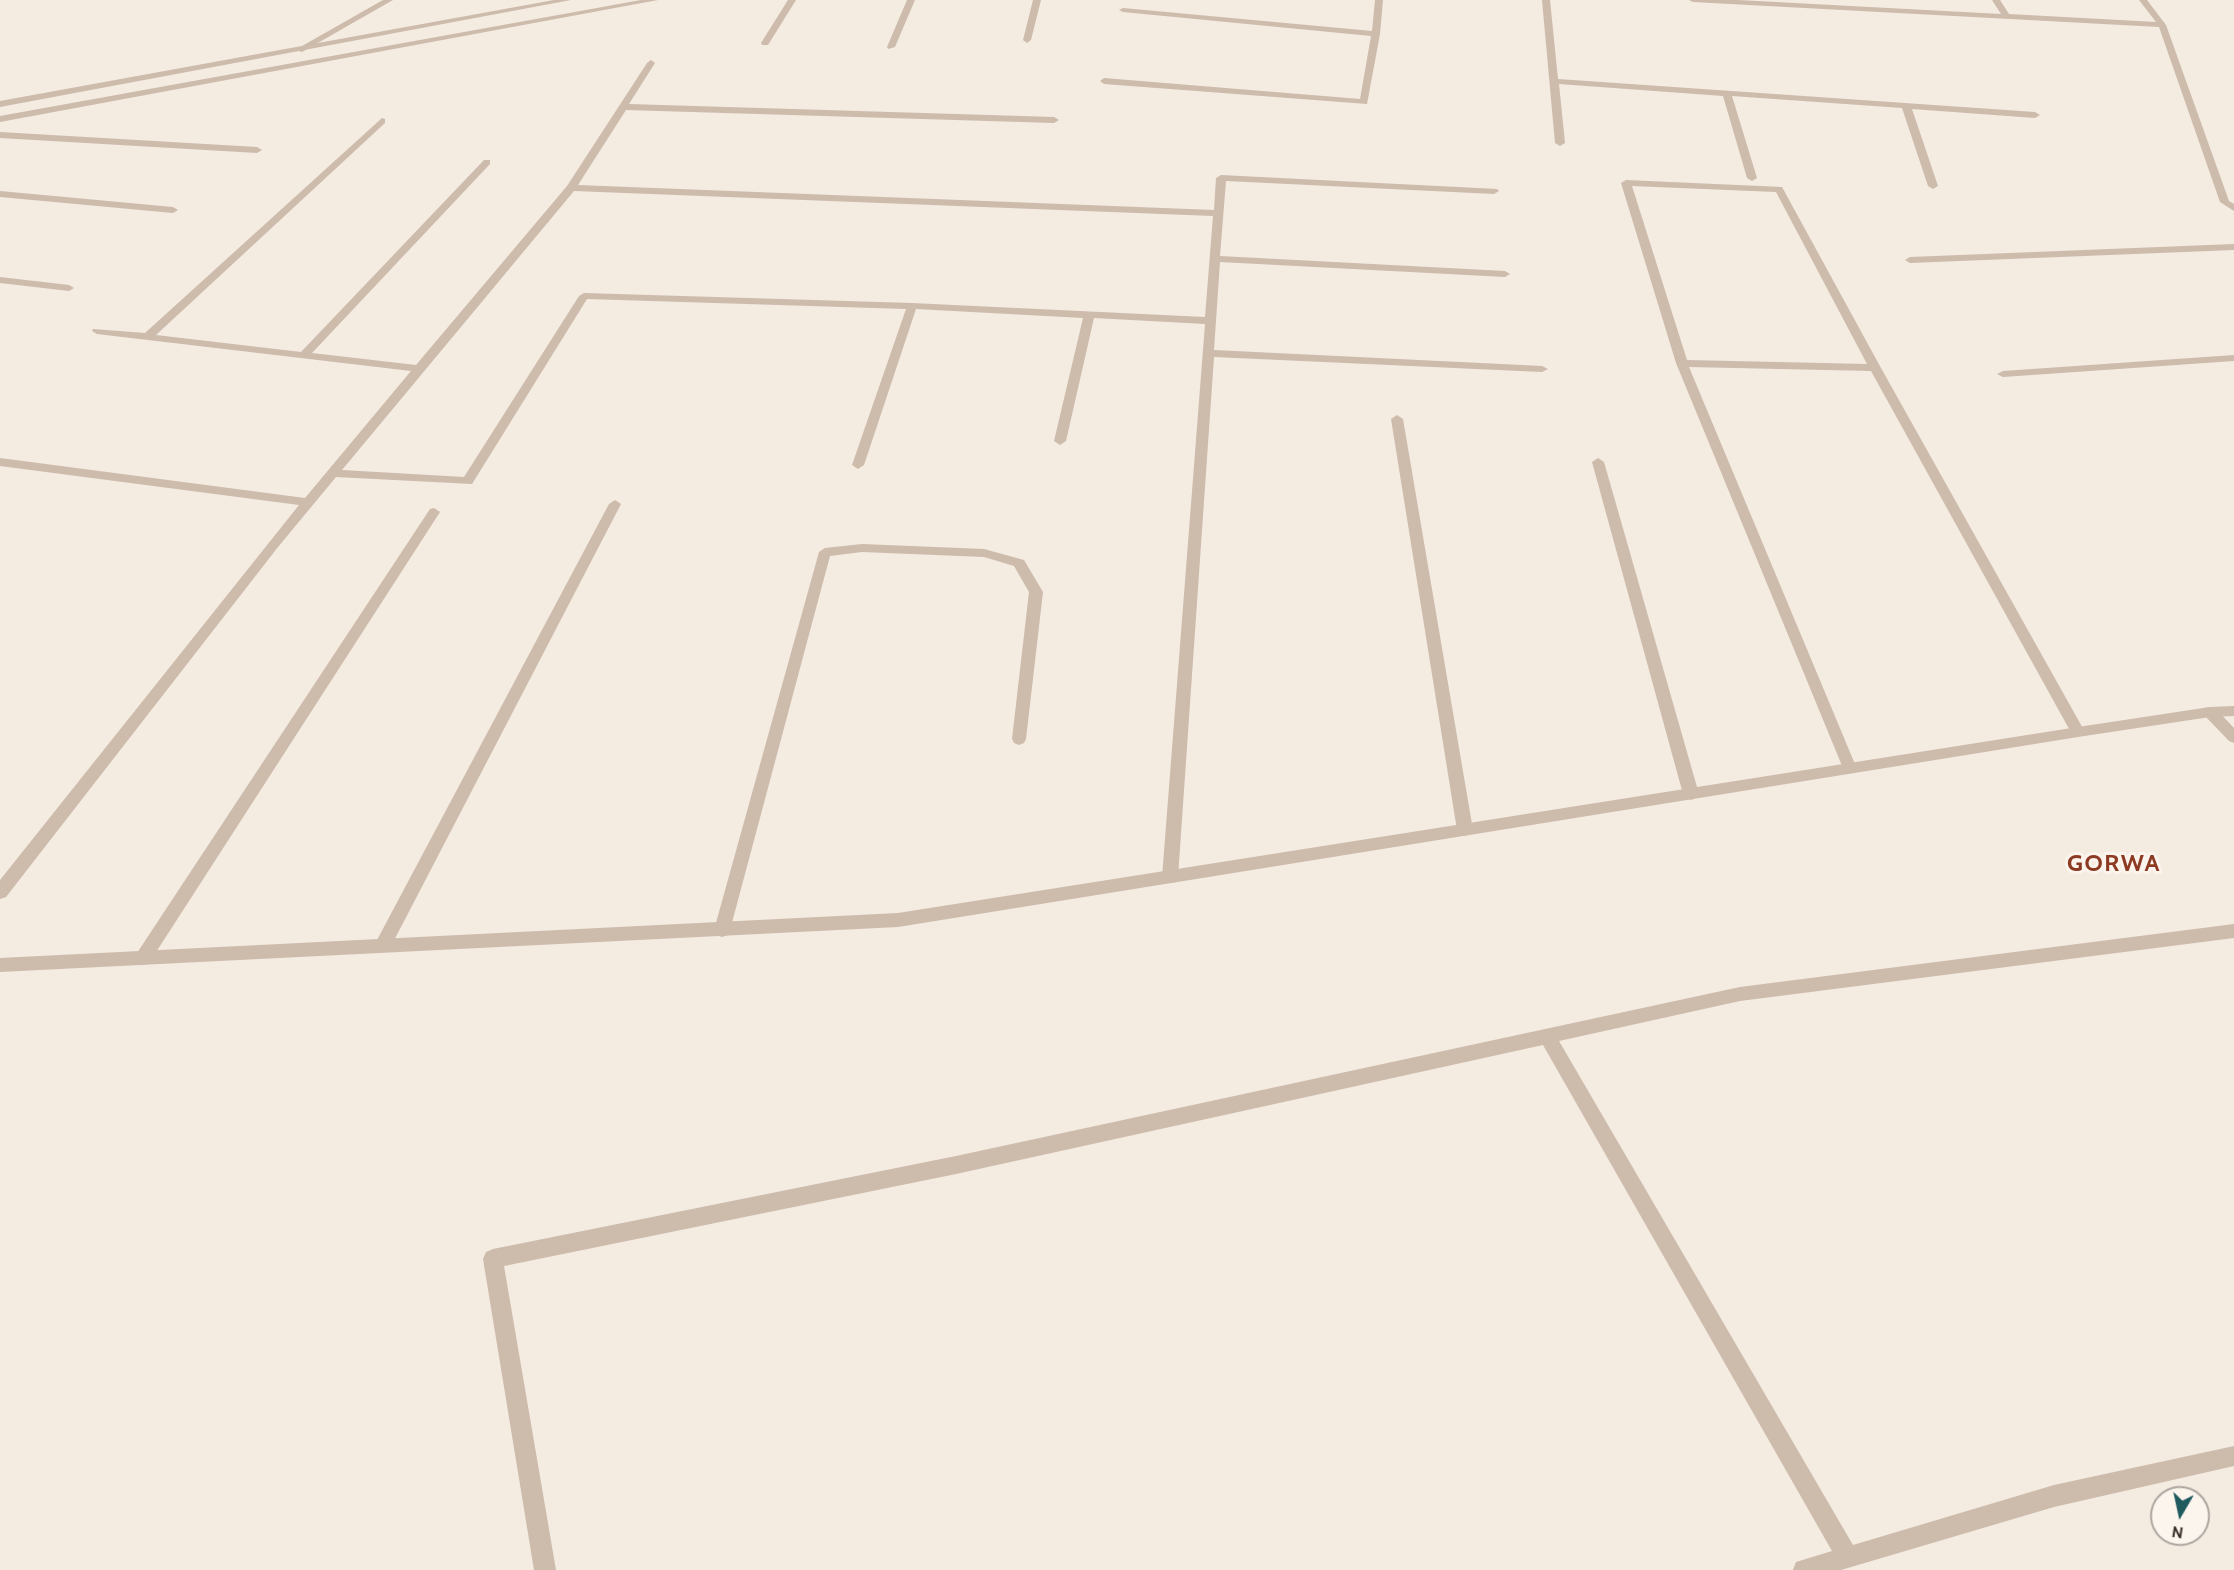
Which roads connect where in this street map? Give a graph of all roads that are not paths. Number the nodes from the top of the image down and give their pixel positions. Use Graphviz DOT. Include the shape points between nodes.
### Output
graph roads {
  1 [pos="389,0"];
  2 [pos="567,0"];
  3 [pos="654,0"];
  4 [pos="792,0"];
  5 [pos="911,0"];
  6 [pos="1037,0"];
  7 [pos="1379,0"];
  8 [pos="1546,0"];
  9 [pos="1693,0"];
  10 [pos="1700,0"];
  11 [pos="1996,0"];
  12 [pos="2143,0"];
  13 [pos="1846,4"];
  14 [pos="1123,10"];
  15 [pos="2007,17"];
  16 [pos="2162,25"];
  17 [pos="1376,34"];
  18 [pos="358,39"];
  19 [pos="1027,40"];
  20 [pos="765,43"];
  21 [pos="891,47"];
  22 [pos="299,50"];
  23 [pos="348,56"];
  24 [pos="651,63"];
  25 [pos="1104,81"];
  26 [pos="1554,81"];
  27 [pos="1727,93"];
  28 [pos="0,104"];
  29 [pos="1906,106"];
  30 [pos="623,107"];
  31 [pos="2035,115"];
  32 [pos="1,119"];
  33 [pos="1054,120"];
  34 [pos="382,121"];
  35 [pos="0,135"];
  36 [pos="1560,142"];
  37 [pos="256,150"];
  38 [pos="487,162"];
  39 [pos="1752,178"];
  40 [pos="1933,186"];
  41 [pos="571,189"];
  42 [pos="1494,191"];
  43 [pos="0,194"];
  44 [pos="2234,208"];
  45 [pos="172,210"];
  46 [pos="1218,213"];
  47 [pos="2234,247"];
  48 [pos="1214,259"];
  49 [pos="1910,260"];
  50 [pos="1505,274"];
  51 [pos="0,280"];
  52 [pos="69,288"];
  53 [pos="912,306"];
  54 [pos="1089,315"];
  55 [pos="1211,321"];
  56 [pos="97,330"];
  57 [pos="148,336"];
  58 [pos="1208,353"];
  59 [pos="304,355"];
  60 [pos="2234,358"];
  61 [pos="1682,363"];
  62 [pos="1875,368"];
  63 [pos="420,369"];
  64 [pos="1542,369"];
  65 [pos="2003,374"];
  66 [pos="1397,419"];
  67 [pos="1060,441"];
  68 [pos="0,462"];
  69 [pos="1598,462"];
  70 [pos="858,465"];
  71 [pos="332,473"];
  72 [pos="307,502"];
  73 [pos="615,504"];
  74 [pos="434,512"];
  75 [pos="2234,711"];
  76 [pos="2210,712"];
  77 [pos="2078,732"];
  78 [pos="2234,737"];
  79 [pos="1019,739"];
  80 [pos="1850,769"];
  81 [pos="1691,794"];
  82 [pos="1464,830"];
  83 [pos="1170,878"];
  84 [pos="0,892"];
  85 [pos="722,930"];
  86 [pos="2234,931"];
  87 [pos="383,945"];
  88 [pos="143,958"];
  89 [pos="0,965"];
  90 [pos="1547,1036"];
  91 [pos="2234,1456"];
  92 [pos="1848,1557"];
  93 [pos="545,1570"];
  94 [pos="1804,1570"];
  1 -- 22 [label="street"];
  2 -- 18 [label="street"];
  3 -- 23 [label="street"];
  4 -- 20 [label="street"];
  5 -- 21 [label="street"];
  6 -- 19 [label="street"];
  7 -- 17 [label="street"];
  8 -- 26 [label="street"];
  9 -- 10 [label="street"];
  10 -- 13 [label="street"];
  11 -- 15 [label="street"];
  12 -- 16 [label="street"];
  13 -- 15 [label="street"];
  14 -- 17 [label="street"];
  15 -- 16 [label="street"];
  16 -- 44 [label="street" via="2225,202"];
  17 -- 25 [label="street" via="1364,102"];
  18 -- 22 [label="street"];
  18 -- 23 [label="street"];
  22 -- 28 [label="street"];
  23 -- 32 [label="street"];
  24 -- 30 [label="street"];
  26 -- 27 [label="street"];
  26 -- 36 [label="street"];
  27 -- 29 [label="street"];
  27 -- 39 [label="street"];
  29 -- 31 [label="street"];
  29 -- 40 [label="street"];
  30 -- 33 [label="street"];
  30 -- 41 [label="street"];
  34 -- 57 [label="street"];
  35 -- 37 [label="street"];
  38 -- 59 [label="street"];
  41 -- 46 [label="street"];
  41 -- 63 [label="street"];
  42 -- 46 [label="street" via="1221,177"];
  43 -- 45 [label="street"];
  46 -- 48 [label="street"];
  47 -- 49 [label="street"];
  48 -- 50 [label="street"];
  48 -- 55 [label="street"];
  51 -- 52 [label="street"];
  53 -- 54 [label="street"];
  53 -- 70 [label="street"];
  53 -- 71 [label="street" via="584,296 468,481"];
  54 -- 55 [label="street"];
  54 -- 67 [label="street"];
  55 -- 58 [label="street"];
  56 -- 57 [label="street"];
  57 -- 59 [label="street"];
  58 -- 64 [label="street"];
  58 -- 83 [label="street"];
  59 -- 63 [label="street"];
  60 -- 65 [label="street"];
  61 -- 62 [label="street"];
  61 -- 62 [label="street" via="1626,183 1779,189"];
  61 -- 80 [label="street"];
  62 -- 77 [label="street"];
  63 -- 71 [label="street"];
  66 -- 82 [label="street"];
  68 -- 72 [label="street"];
  69 -- 81 [label="street"];
  71 -- 72 [label="street"];
  72 -- 84 [label="street"];
  73 -- 87 [label="street"];
  74 -- 88 [label="street"];
  75 -- 76 [label="street"];
  76 -- 77 [label="street"];
  76 -- 78 [label="street"];
  77 -- 80 [label="street"];
  79 -- 85 [label="street" via="1036,592 1019,563 984,553 862,548 825,552"];
  80 -- 81 [label="street"];
  81 -- 82 [label="street"];
  82 -- 83 [label="street"];
  83 -- 85 [label="street" via="898,920"];
  85 -- 87 [label="street"];
  86 -- 90 [label="street" via="1740,994"];
  87 -- 88 [label="street"];
  88 -- 89 [label="street"];
  90 -- 92 [label="street"];
  90 -- 93 [label="street" via="956,1165 493,1259"];
  91 -- 92 [label="street" via="2054,1496"];
  92 -- 94 [label="street"];
}
